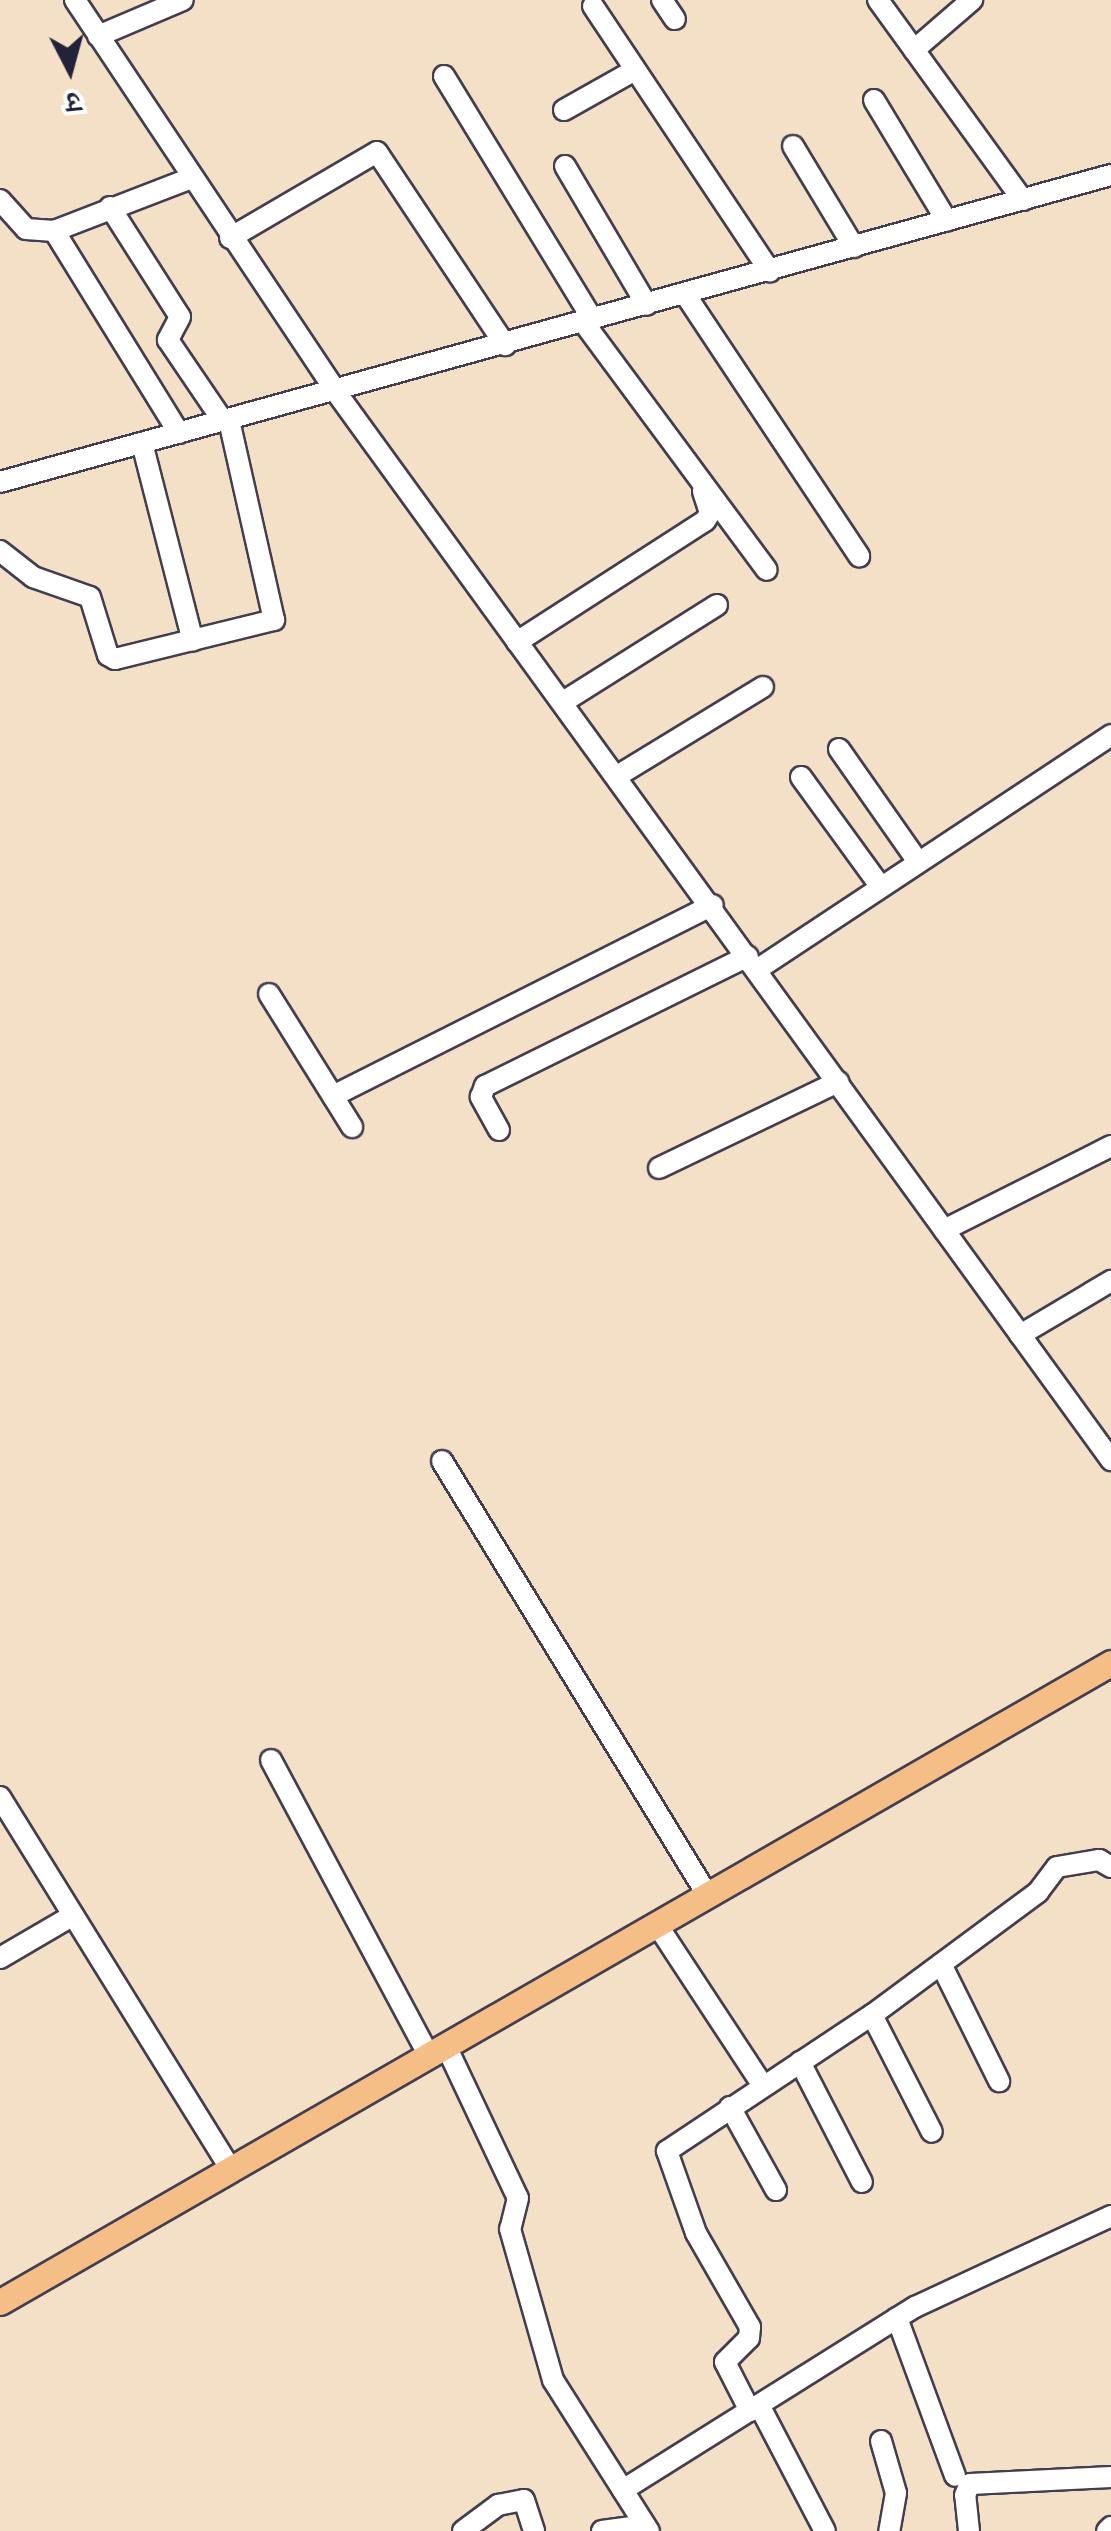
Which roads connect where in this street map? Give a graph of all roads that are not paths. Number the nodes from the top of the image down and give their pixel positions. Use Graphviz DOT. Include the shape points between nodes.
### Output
graph roads {
  1 [pos="75,0"];
  2 [pos="182,0"];
  3 [pos="662,0"];
  4 [pos="878,0"];
  5 [pos="972,0"];
  6 [pos="593,6"];
  7 [pos="675,19"];
  8 [pos="98,36"];
  9 [pos="914,50"];
  10 [pos="636,70"];
  11 [pos="444,76"];
  12 [pos="874,100"];
  13 [pos="564,110"];
  14 [pos="793,146"];
  15 [pos="565,166"];
  16 [pos="1111,175"];
  17 [pos="192,178"];
  18 [pos="0,200"];
  19 [pos="1024,200"];
  20 [pos="110,207"];
  21 [pos="947,221"];
  22 [pos="54,231"];
  23 [pos="230,238"];
  24 [pos="854,247"];
  25 [pos="770,271"];
  26 [pos="685,294"];
  27 [pos="646,305"];
  28 [pos="589,321"];
  29 [pos="505,345"];
  30 [pos="336,392"];
  31 [pos="226,420"];
  32 [pos="179,433"];
  33 [pos="142,443"];
  34 [pos="0,482"];
  35 [pos="706,487"];
  36 [pos="0,551"];
  37 [pos="859,556"];
  38 [pos="767,570"];
  39 [pos="717,604"];
  40 [pos="193,641"];
  41 [pos="517,642"];
  42 [pos="763,687"];
  43 [pos="563,702"];
  44 [pos="1111,735"];
  45 [pos="839,749"];
  46 [pos="617,776"];
  47 [pos="801,777"];
  48 [pos="918,862"];
  49 [pos="881,887"];
  50 [pos="712,905"];
  51 [pos="753,962"];
  52 [pos="269,994"];
  53 [pos="838,1082"];
  54 [pos="333,1096"];
  55 [pos="352,1126"];
  56 [pos="499,1130"];
  57 [pos="1111,1146"];
  58 [pos="660,1168"];
  59 [pos="944,1230"];
  60 [pos="1111,1281"];
  61 [pos="1020,1335"];
  62 [pos="1111,1460"];
  63 [pos="442,1462"];
  64 [pos="1111,1664"];
  65 [pos="272,1760"];
  66 [pos="0,1797"];
  67 [pos="1111,1867"];
  68 [pos="708,1896"];
  69 [pos="72,1916"];
  70 [pos="658,1926"];
  71 [pos="0,1958"];
  72 [pos="941,1964"];
  73 [pos="872,2015"];
  74 [pos="437,2051"];
  75 [pos="800,2062"];
  76 [pos="999,2081"];
  77 [pos="763,2086"];
  78 [pos="730,2107"];
  79 [pos="932,2132"];
  80 [pos="230,2168"];
  81 [pos="862,2182"];
  82 [pos="776,2190"];
  83 [pos="1111,2216"];
  84 [pos="0,2302"];
  85 [pos="897,2318"];
  86 [pos="755,2408"];
  87 [pos="881,2442"];
  88 [pos="955,2476"];
  89 [pos="1111,2477"];
  90 [pos="623,2490"];
  91 [pos="647,2528"];
  92 [pos="463,2531"];
  93 [pos="534,2531"];
  94 [pos="602,2531"];
  95 [pos="825,2531"];
  96 [pos="888,2531"];
  97 [pos="968,2531"];
  1 -- 8 [label="street"];
  2 -- 8 [label="street"];
  3 -- 7 [label="street"];
  4 -- 9 [label="street"];
  5 -- 9 [label="street"];
  6 -- 10 [label="street"];
  8 -- 17 [label="street"];
  9 -- 19 [label="street"];
  10 -- 13 [label="street"];
  10 -- 25 [label="street"];
  11 -- 28 [label="street"];
  12 -- 21 [label="street"];
  14 -- 24 [label="street"];
  15 -- 27 [label="street"];
  16 -- 19 [label="street"];
  17 -- 20 [label="street"];
  17 -- 23 [label="street"];
  18 -- 22 [label="street" via="26,229"];
  19 -- 21 [label="street"];
  20 -- 22 [label="street"];
  20 -- 31 [label="street" via="180,317 168,340"];
  21 -- 24 [label="street"];
  22 -- 32 [label="street"];
  23 -- 29 [label="street" via="377,152"];
  23 -- 30 [label="street"];
  24 -- 25 [label="street"];
  25 -- 26 [label="street"];
  26 -- 27 [label="street"];
  26 -- 37 [label="street"];
  27 -- 28 [label="street"];
  28 -- 29 [label="street"];
  28 -- 35 [label="street"];
  29 -- 30 [label="street"];
  30 -- 31 [label="street"];
  30 -- 41 [label="street"];
  31 -- 32 [label="street"];
  31 -- 40 [label="street" via="277,617"];
  32 -- 33 [label="street"];
  33 -- 34 [label="street"];
  33 -- 40 [label="street"];
  35 -- 38 [label="street"];
  35 -- 41 [label="street" via="706,521"];
  36 -- 40 [label="street" via="32,577 90,597 111,658"];
  39 -- 43 [label="street"];
  41 -- 43 [label="street"];
  42 -- 46 [label="street"];
  43 -- 46 [label="street"];
  44 -- 48 [label="street"];
  45 -- 48 [label="street"];
  46 -- 50 [label="street"];
  47 -- 49 [label="street"];
  48 -- 49 [label="street"];
  49 -- 51 [label="street"];
  50 -- 51 [label="street"];
  50 -- 54 [label="street"];
  51 -- 53 [label="street"];
  51 -- 56 [label="street" via="481,1089"];
  52 -- 54 [label="street"];
  53 -- 58 [label="street"];
  53 -- 59 [label="street"];
  54 -- 55 [label="street"];
  57 -- 59 [label="street"];
  59 -- 61 [label="street"];
  60 -- 61 [label="street"];
  61 -- 62 [label="street"];
  63 -- 68 [label="street"];
  64 -- 68 [label="main road"];
  65 -- 74 [label="street"];
  66 -- 69 [label="street"];
  67 -- 72 [label="street" via="1099,1860 1057,1868 1038,1892"];
  68 -- 70 [label="main road"];
  69 -- 71 [label="street"];
  69 -- 80 [label="street"];
  70 -- 74 [label="main road"];
  70 -- 77 [label="street"];
  72 -- 73 [label="street"];
  72 -- 76 [label="street"];
  73 -- 75 [label="street"];
  73 -- 79 [label="street"];
  74 -- 80 [label="main road"];
  74 -- 90 [label="street" via="518,2198 510,2229 553,2380"];
  75 -- 77 [label="street"];
  75 -- 81 [label="street"];
  77 -- 78 [label="street"];
  78 -- 82 [label="street"];
  78 -- 86 [label="street" via="672,2145 666,2158 696,2233 750,2327 749,2338 725,2362"];
  80 -- 84 [label="main road"];
  83 -- 85 [label="street"];
  85 -- 86 [label="street"];
  85 -- 88 [label="street"];
  86 -- 90 [label="street"];
  86 -- 95 [label="street"];
  87 -- 96 [label="street" via="896,2492"];
  89 -- 97 [label="street" via="970,2484"];
  90 -- 91 [label="street"];
  91 -- 94 [label="street"];
  92 -- 93 [label="street" via="498,2505 524,2500"];
}
